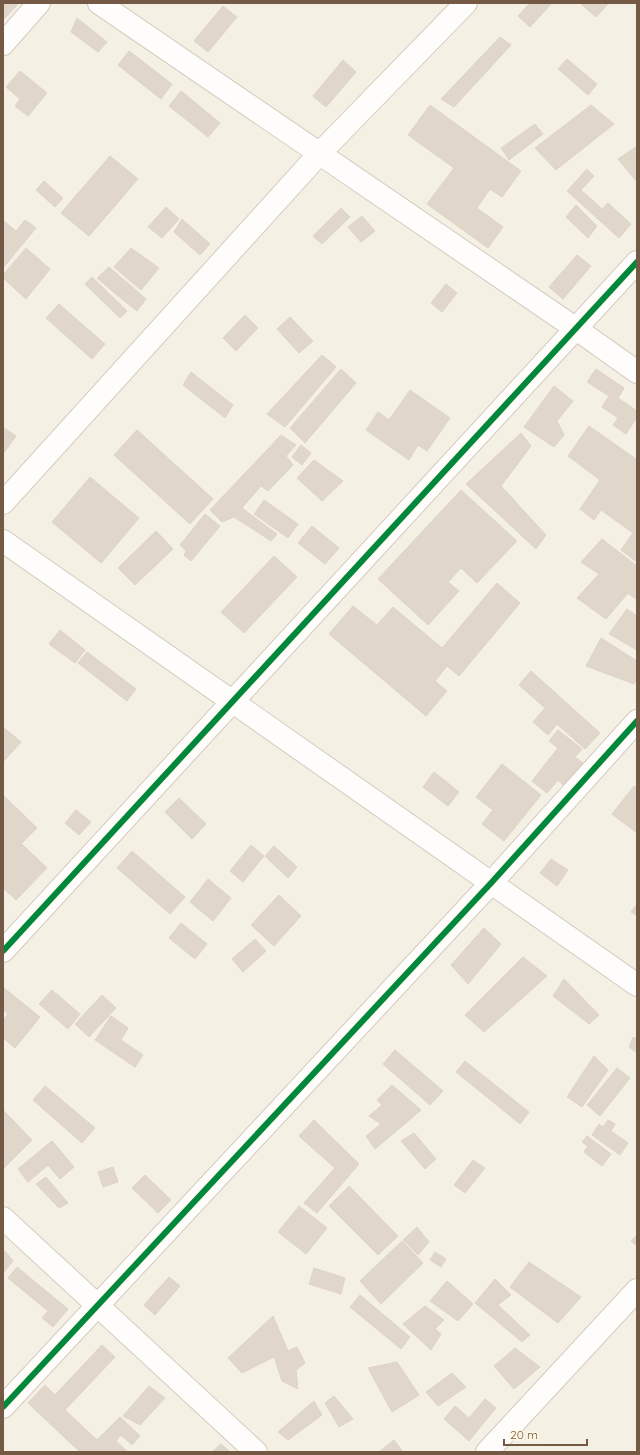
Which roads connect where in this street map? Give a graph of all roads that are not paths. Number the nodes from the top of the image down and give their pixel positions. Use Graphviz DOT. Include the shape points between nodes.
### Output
graph roads {
  1 [pos="39,3"];
  2 [pos="99,3"];
  3 [pos="466,3"];
  4 [pos="3,44"];
  5 [pos="320,153"];
  6 [pos="637,262"];
  7 [pos="575,328"];
  8 [pos="637,372"];
  9 [pos="3,503"];
  10 [pos="3,542"];
  11 [pos="232,702"];
  12 [pos="637,721"];
  13 [pos="492,882"];
  14 [pos="3,951"];
  15 [pos="637,985"];
  16 [pos="3,1218"];
  17 [pos="637,1290"];
  18 [pos="97,1305"];
  19 [pos="3,1407"];
  20 [pos="256,1452"];
  21 [pos="487,1452"];
  1 -- 4 [label="street"];
  2 -- 5 [label="street"];
  3 -- 5 [label="street"];
  5 -- 7 [label="street"];
  5 -- 9 [label="street"];
  6 -- 7 [label="street"];
  7 -- 8 [label="street"];
  7 -- 11 [label="street"];
  10 -- 11 [label="street"];
  11 -- 13 [label="street"];
  11 -- 14 [label="street"];
  12 -- 13 [label="street"];
  13 -- 15 [label="street"];
  13 -- 18 [label="street"];
  16 -- 18 [label="street"];
  17 -- 21 [label="street"];
  18 -- 19 [label="street"];
  18 -- 20 [label="street"];
}
